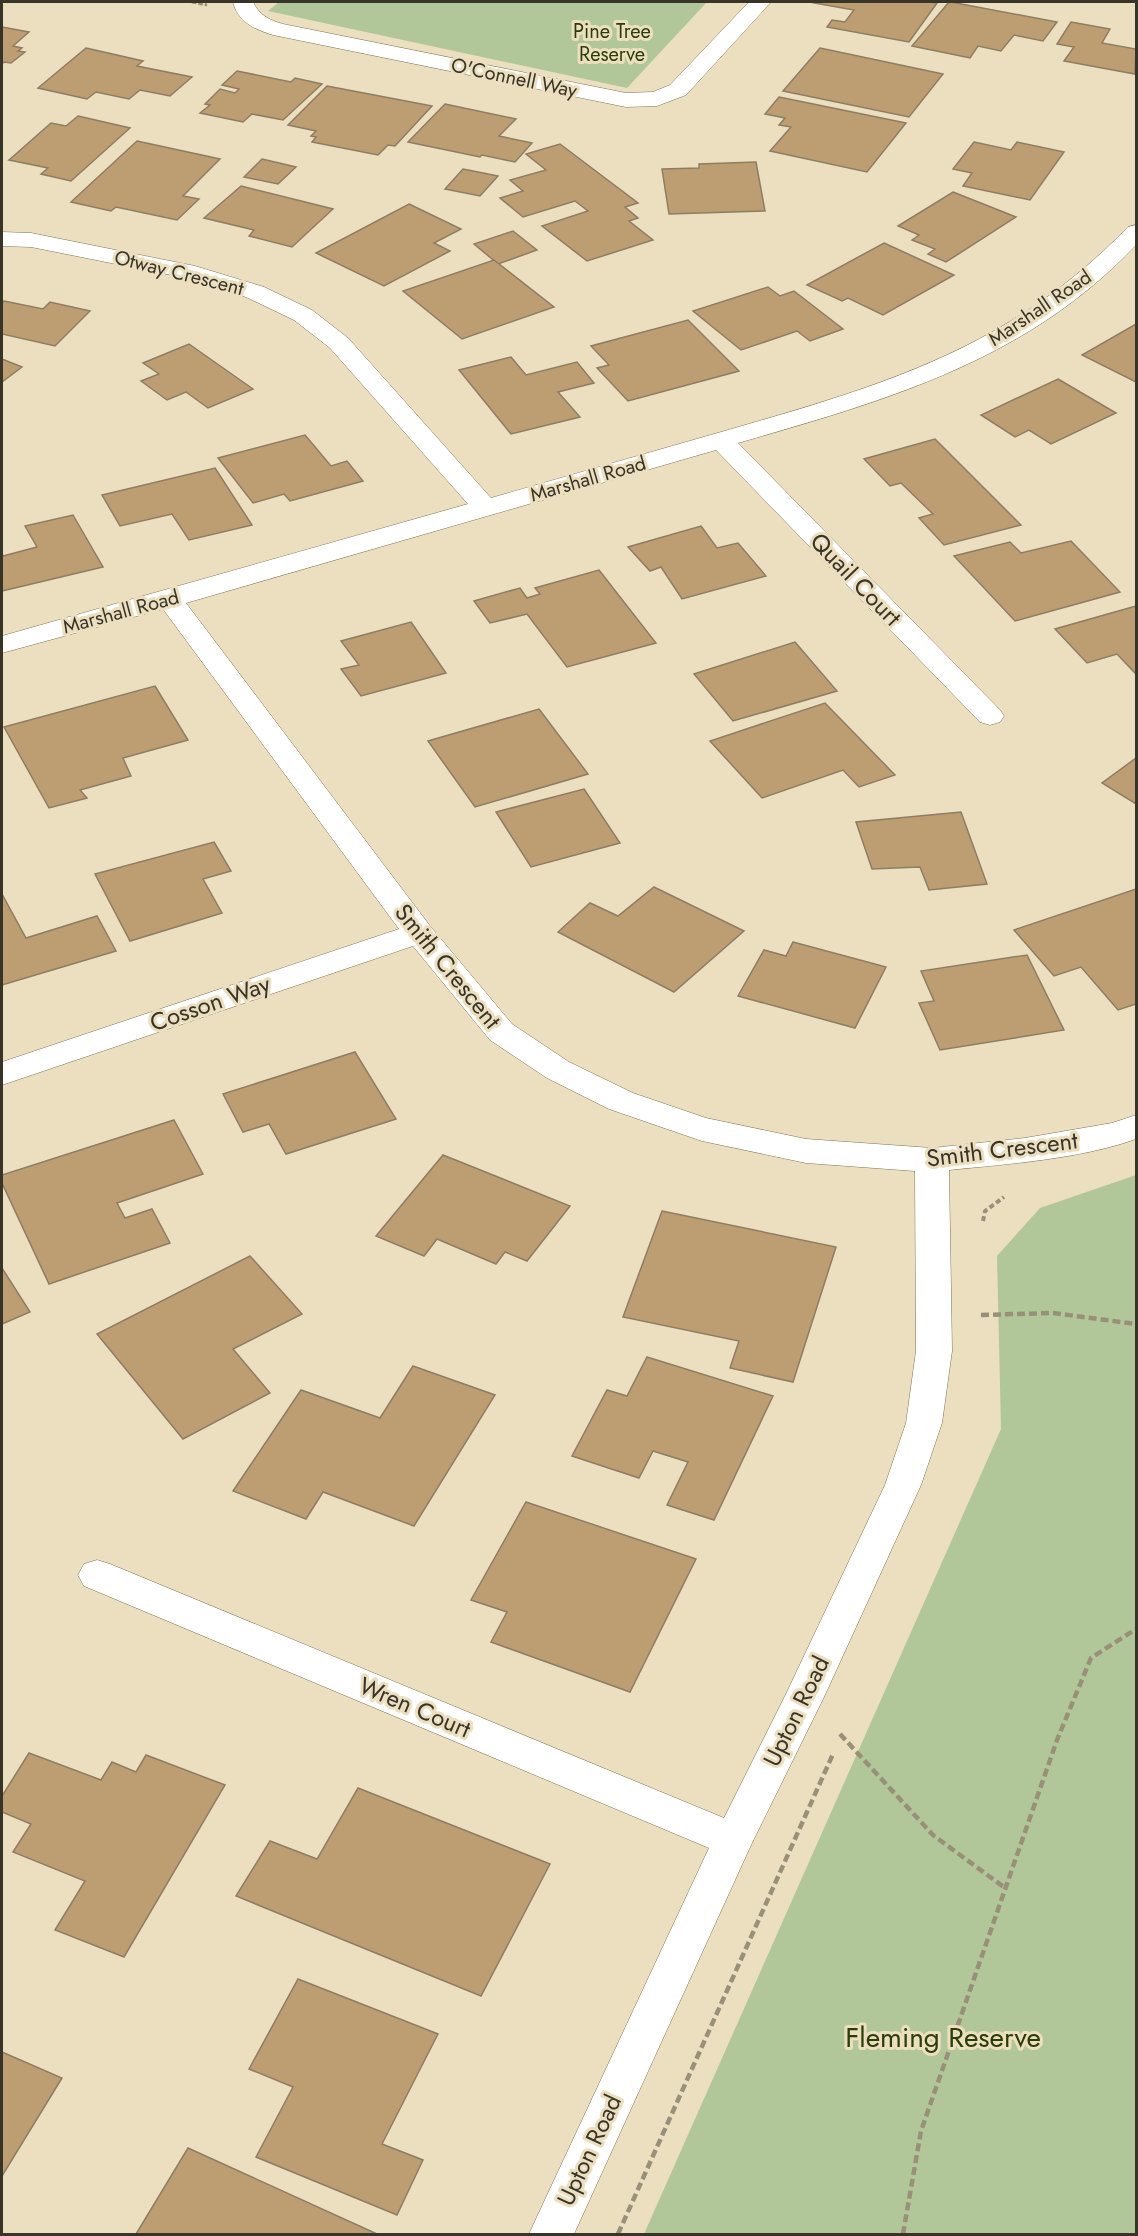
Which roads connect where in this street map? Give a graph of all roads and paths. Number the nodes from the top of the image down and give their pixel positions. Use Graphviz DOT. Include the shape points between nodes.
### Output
graph roads {
  1 [pos="243,2"];
  2 [pos="760,2"];
  3 [pos="1137,232"];
  4 [pos="2,239"];
  5 [pos="722,441"];
  6 [pos="486,508"];
  7 [pos="169,599"];
  8 [pos="2,645"];
  9 [pos="990,716"];
  10 [pos="419,933"];
  11 [pos="2,1074"];
  12 [pos="1137,1127"];
  13 [pos="932,1160"];
  14 [pos="974,1315"];
  15 [pos="1137,1324"];
  16 [pos="97,1575"];
  17 [pos="1137,1629"];
  18 [pos="804,1697"];
  19 [pos="733,1840"];
  20 [pos="1005,1888"];
  21 [pos="550,2235"];
  22 [pos="903,2235"];
  1 -- 2 [label="street, O'Connell Way" via="246,13 258,24 281,30 626,100 657,99 678,90"];
  3 -- 5 [label="street, Marshall Road" via="1070,292 1016,329 946,366 856,401"];
  4 -- 6 [label="street, Otway Crescent" via="31,240 186,271 255,292 303,315 339,343"];
  5 -- 6 [label="street, Marshall Road"];
  5 -- 9 [label="street, Quail Court"];
  6 -- 7 [label="street, Marshall Road"];
  7 -- 8 [label="street, Marshall Road"];
  7 -- 10 [label="street, Smith Crescent"];
  10 -- 11 [label="street, Cosson Way"];
  10 -- 13 [label="street, Smith Crescent" via="501,1032 558,1070 621,1101 702,1129 806,1151"];
  12 -- 13 [label="street, Smith Crescent" via="1037,1148"];
  13 -- 18 [label="street, Upton Road" via="934,1351 924,1423 903,1485"];
  14 -- 15 [label="path" via="1053,1313"];
  16 -- 19 [label="street, Wren Court"];
  17 -- 20 [label="path" via="1091,1658 1057,1740"];
  18 -- 19 [label="street, Upton Road"];
  18 -- 20 [label="path" via="933,1835"];
  19 -- 21 [label="street, Upton Road"];
  20 -- 22 [label="path" via="921,2131"];
}
